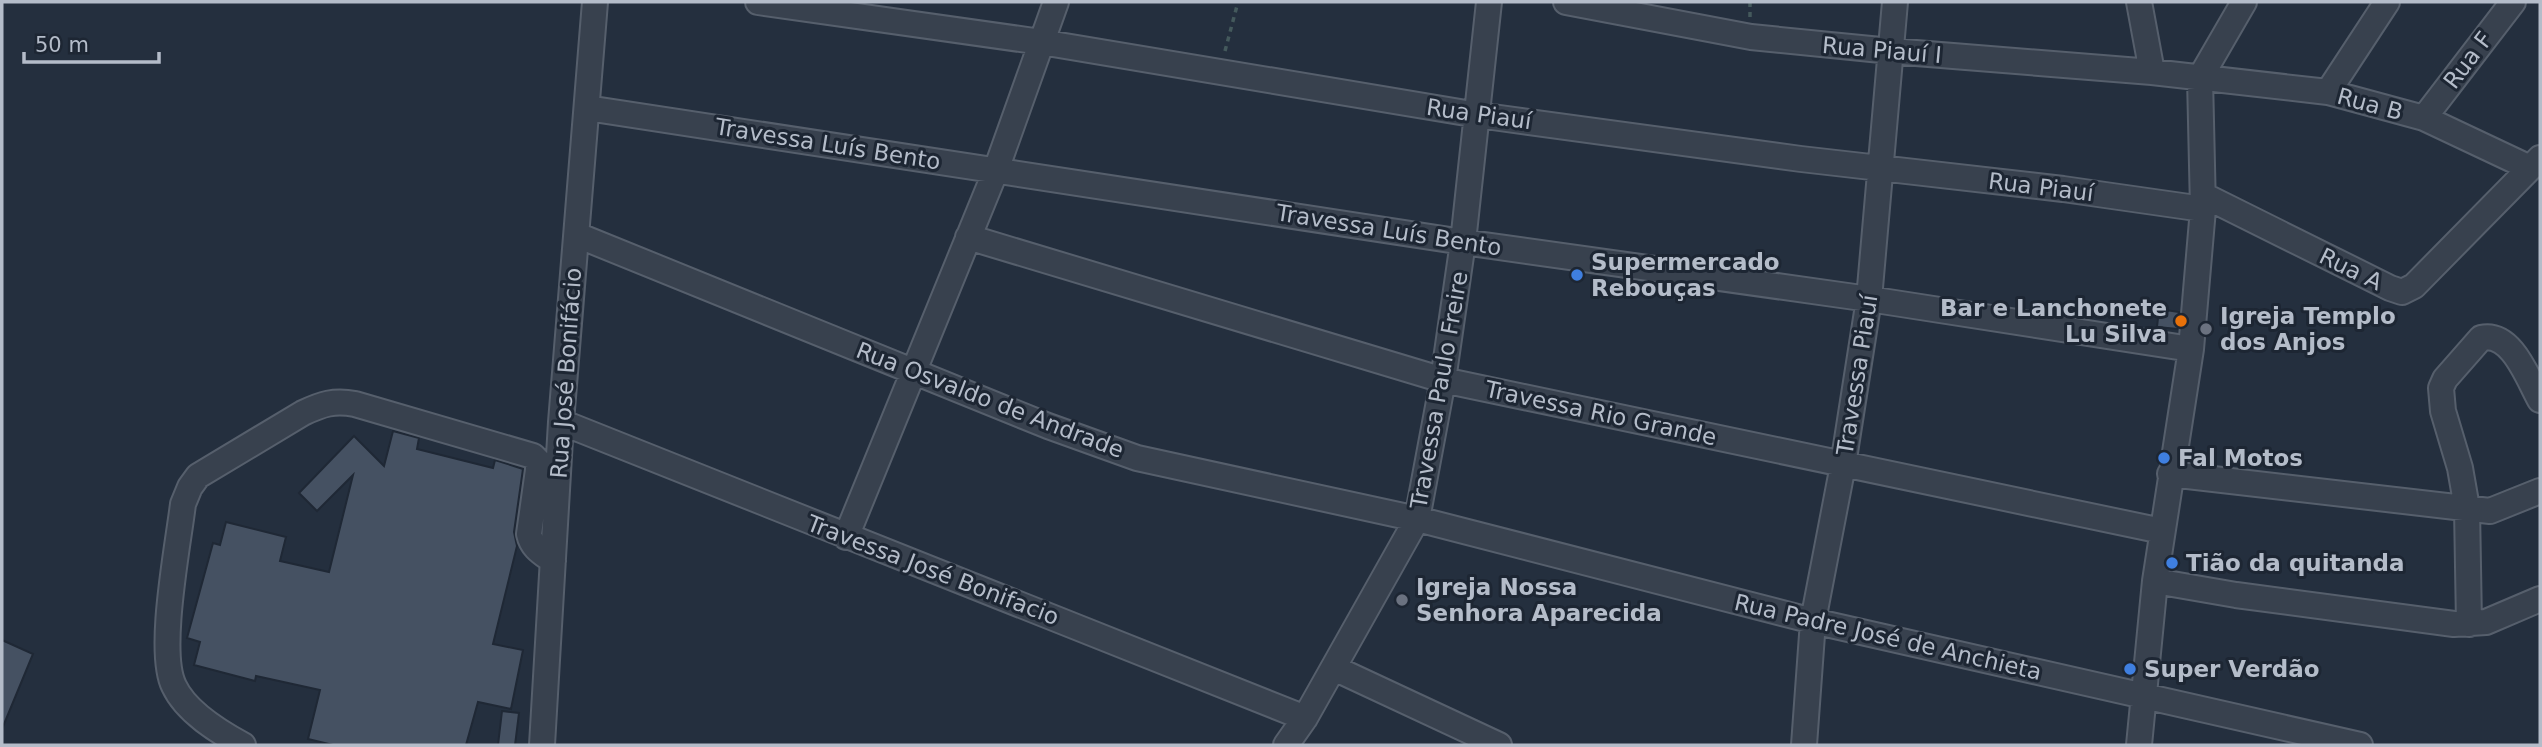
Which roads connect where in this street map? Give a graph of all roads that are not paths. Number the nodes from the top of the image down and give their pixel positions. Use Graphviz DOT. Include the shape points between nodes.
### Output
graph roads {
  1 [pos="595,2"];
  2 [pos="758,2"];
  3 [pos="1056,2"];
  4 [pos="1489,2"];
  5 [pos="1566,2"];
  6 [pos="1895,2"];
  7 [pos="2139,2"];
  8 [pos="2244,2"];
  9 [pos="2386,2"];
  10 [pos="2513,2"];
  11 [pos="1041,43"];
  12 [pos="1891,51"];
  13 [pos="2152,72"];
  14 [pos="2200,78"];
  15 [pos="2328,92"];
  16 [pos="587,108"];
  17 [pos="1478,115"];
  18 [pos="2424,118"];
  19 [pos="2535,163"];
  20 [pos="1880,168"];
  21 [pos="996,170"];
  22 [pos="2203,202"];
  23 [pos="577,235"];
  24 [pos="968,237"];
  25 [pos="1463,242"];
  26 [pos="1869,299"];
  27 [pos="2192,349"];
  28 [pos="915,372"];
  29 [pos="1443,380"];
  30 [pos="2540,400"];
  31 [pos="561,422"];
  32 [pos="1843,465"];
  33 [pos="2170,474"];
  34 [pos="2540,491"];
  35 [pos="2467,508"];
  36 [pos="1417,519"];
  37 [pos="2162,531"];
  38 [pos="845,537"];
  39 [pos="553,561"];
  40 [pos="2155,581"];
  41 [pos="2540,599"];
  42 [pos="1813,621"];
  43 [pos="2469,624"];
  44 [pos="1334,668"];
  45 [pos="2142,695"];
  46 [pos="1305,718"];
  47 [pos="1810,744"];
  48 [pos="243,745"];
  49 [pos="542,745"];
  50 [pos="1286,745"];
  51 [pos="1499,745"];
  52 [pos="2139,745"];
  53 [pos="2360,745"];
  1 -- 16 [label="street, Rua José Bonifácio"];
  2 -- 11 [label="street, Rua Piauí"];
  3 -- 11 [label="street"];
  4 -- 17 [label="street, Travessa Paulo Freire"];
  5 -- 12 [label="street, Rua Piauí I" via="1751,37"];
  6 -- 12 [label="street, Travessa Piauí"];
  7 -- 13 [label="street"];
  8 -- 14 [label="street"];
  9 -- 15 [label="street"];
  10 -- 18 [label="street, Rua F"];
  11 -- 17 [label="street, Rua Piauí"];
  11 -- 21 [label="street"];
  12 -- 13 [label="street, Rua Piauí I"];
  12 -- 20 [label="street, Travessa Piauí"];
  13 -- 14 [label="street, Rua Piauí I"];
  14 -- 15 [label="street, Rua B"];
  14 -- 22 [label="street"];
  15 -- 18 [label="street, Rua B"];
  16 -- 21 [label="street, Travessa Luís Bento"];
  16 -- 23 [label="street, Rua José Bonifácio"];
  17 -- 20 [label="street, Rua Piauí"];
  17 -- 25 [label="street, Travessa Paulo Freire"];
  18 -- 19 [label="street, Rua B"];
  19 -- 22 [label="street, Rua A" via="2414,286 2402,292"];
  20 -- 22 [label="street, Rua Piauí"];
  20 -- 26 [label="street, Travessa Piauí"];
  21 -- 24 [label="street"];
  21 -- 25 [label="street, Travessa Luís Bento"];
  22 -- 27 [label="street"];
  23 -- 28 [label="street, Rua Osvaldo de Andrade"];
  23 -- 31 [label="street, Rua José Bonifácio"];
  24 -- 28 [label="street"];
  24 -- 29 [label="street, Travessa Rio Grande"];
  25 -- 26 [label="street, Travessa Luís Bento"];
  25 -- 29 [label="street, Travessa Paulo Freire"];
  26 -- 27 [label="street, Travessa Luís Bento"];
  26 -- 32 [label="street, Travessa Piauí"];
  27 -- 33 [label="street"];
  28 -- 36 [label="street, Rua Osvaldo de Andrade" via="1137,458"];
  28 -- 38 [label="street"];
  29 -- 32 [label="street, Travessa Rio Grande"];
  29 -- 36 [label="street, Travessa Paulo Freire"];
  30 -- 35 [label="street" via="2513,353 2494,337 2481,338 2445,379 2441,400"];
  31 -- 38 [label="street, Travessa José Bonifacio"];
  31 -- 39 [label="street, Rua José Bonifácio"];
  32 -- 37 [label="street, Travessa Rio Grande"];
  32 -- 42 [label="street, Travessa Piauí"];
  33 -- 35 [label="street"];
  33 -- 37 [label="street"];
  34 -- 35 [label="street" via="2490,511"];
  35 -- 43 [label="street"];
  36 -- 42 [label="street, Rua Padre José de Anchieta"];
  36 -- 44 [label="street, Travessa Paulo Freire"];
  37 -- 40 [label="street"];
  38 -- 46 [label="street, Travessa José Bonifacio"];
  39 -- 48 [label="street" via="535,548 529,534 538,470 533,456 355,404 337,401 303,413 198,476 183,505 167,640 171,675 188,705"];
  39 -- 49 [label="street, Rua José Bonifácio"];
  40 -- 43 [label="street"];
  40 -- 45 [label="street"];
  41 -- 43 [label="street" via="2486,622"];
  42 -- 45 [label="street, Rua Padre José de Anchieta"];
  42 -- 47 [label="street, Travessa Piauí"];
  44 -- 46 [label="street, Travessa Paulo Freire"];
  44 -- 51 [label="street"];
  45 -- 52 [label="street"];
  45 -- 53 [label="street, Rua Padre José de Anchieta"];
  46 -- 50 [label="street, Travessa Paulo Freire"];
}
